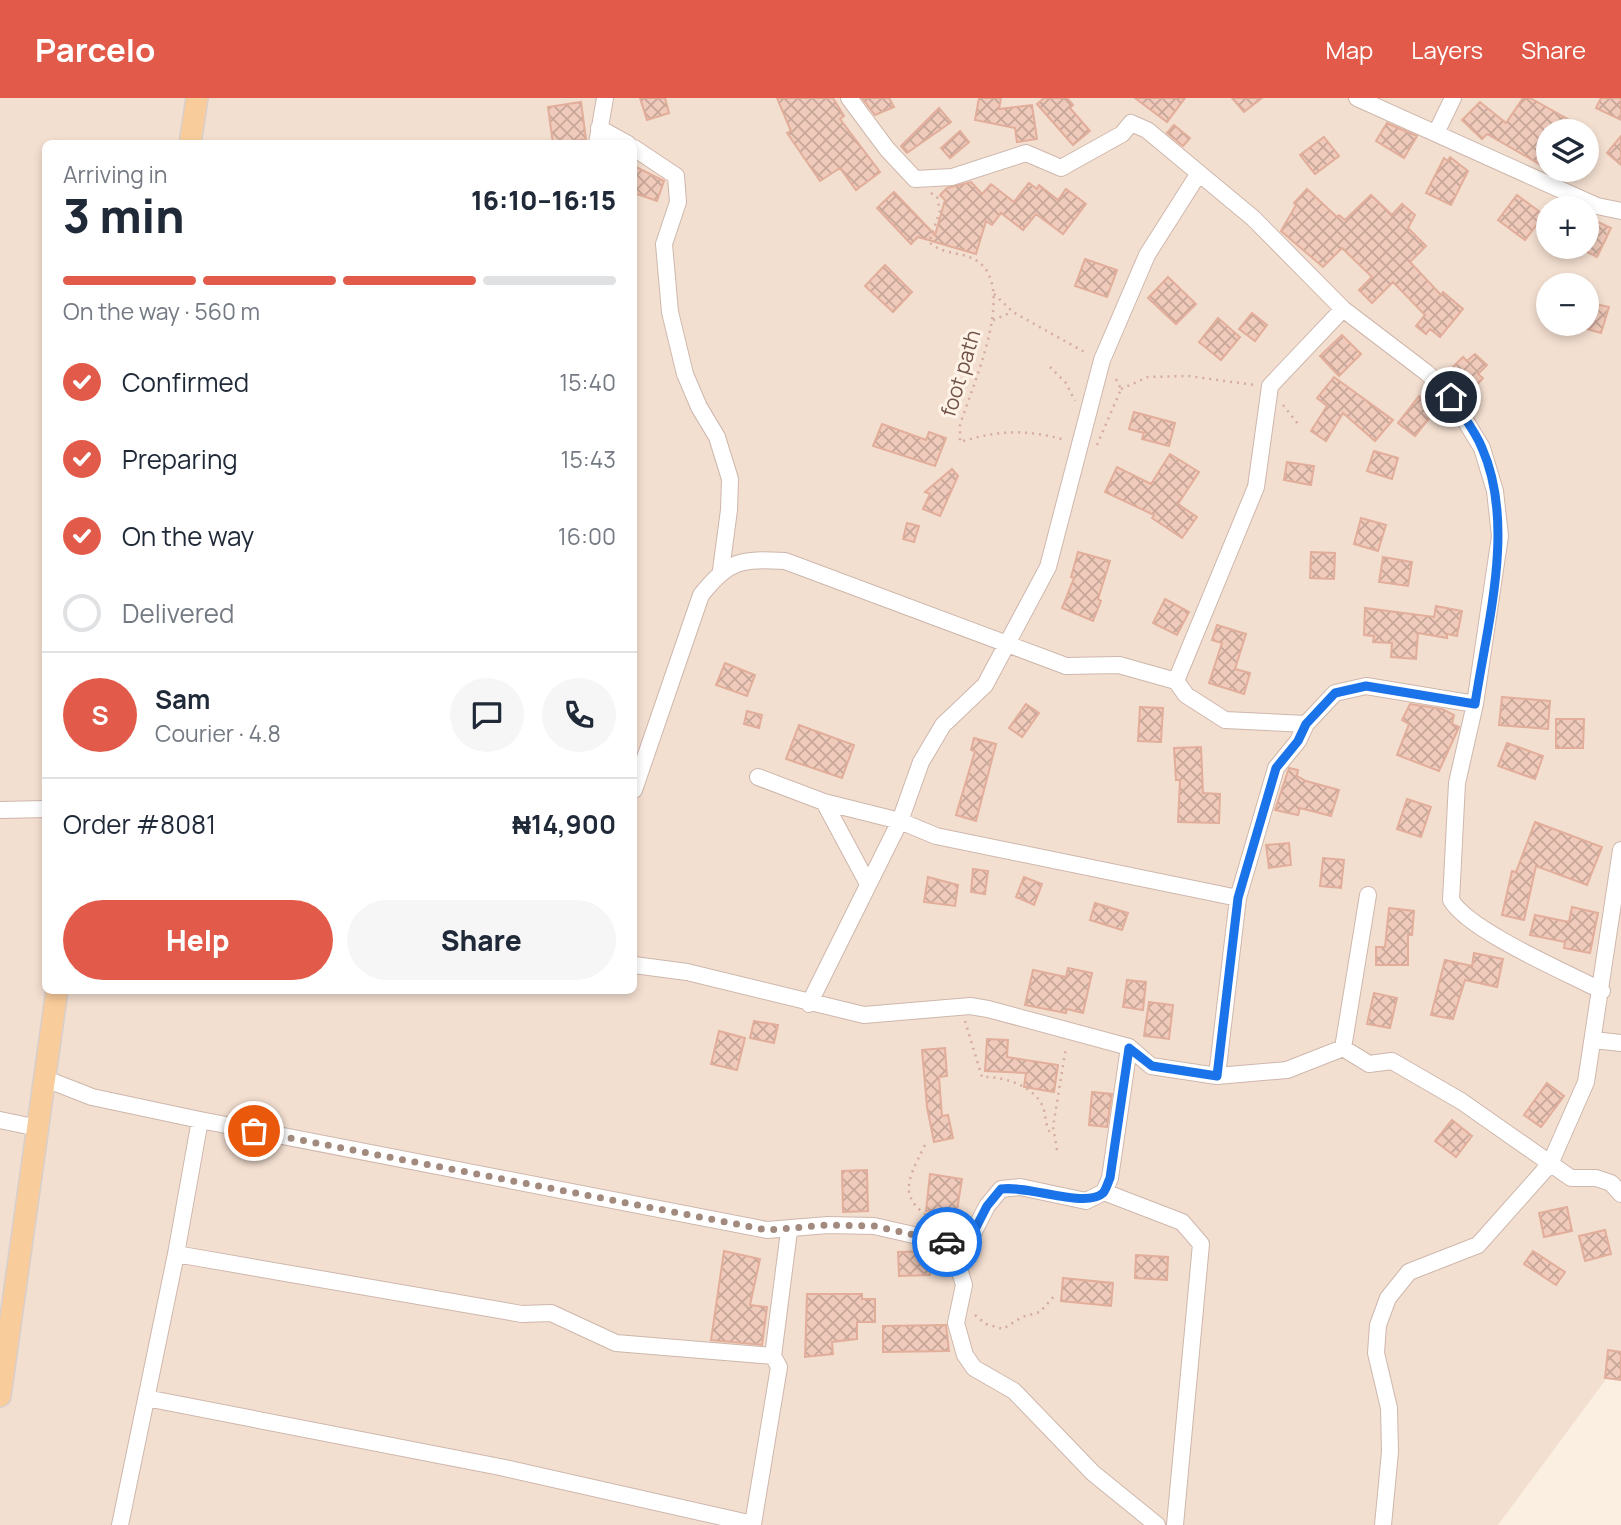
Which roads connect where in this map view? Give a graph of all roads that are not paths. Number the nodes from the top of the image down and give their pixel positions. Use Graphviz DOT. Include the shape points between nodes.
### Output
graph roads {
  1 [pos="197,98"];
  2 [pos="605,98"];
  3 [pos="849,98"];
  4 [pos="1357,98"];
  5 [pos="1453,98"];
  6 [pos="1436,133"];
  7 [pos="598,136"];
  8 [pos="191,140"];
  9 [pos="637,150"];
  10 [pos="1199,173"];
  11 [pos="1621,211"];
  12 [pos="1343,309"];
  13 [pos="721,570"];
  14 [pos="1006,645"];
  15 [pos="1176,681"];
  16 [pos="1475,704"];
  17 [pos="1306,724"];
  18 [pos="758,777"];
  19 [pos="637,781"];
  20 [pos="824,802"];
  21 [pos="42,809"];
  22 [pos="0,810"];
  23 [pos="900,821"];
  24 [pos="1621,850"];
  25 [pos="868,884"];
  26 [pos="1368,895"];
  27 [pos="1238,898"];
  28 [pos="637,965"];
  29 [pos="1602,991"];
  30 [pos="57,994"];
  31 [pos="809,1004"];
  32 [pos="1594,1040"];
  33 [pos="1621,1043"];
  34 [pos="1129,1048"];
  35 [pos="1343,1048"];
  36 [pos="1217,1076"];
  37 [pos="46,1079"];
  38 [pos="0,1120"];
  39 [pos="200,1120"];
  40 [pos="38,1128"];
  41 [pos="1550,1164"];
  42 [pos="1104,1192"];
  43 [pos="1621,1194"];
  44 [pos="789,1231"];
  45 [pos="944,1241"];
  46 [pos="176,1254"];
  47 [pos="773,1356"];
  48 [pos="0,1396"];
  49 [pos="146,1398"];
  50 [pos="120,1525"];
  51 [pos="1157,1525"];
  52 [pos="1175,1525"];
  53 [pos="1383,1525"];
  1 -- 8 [label="main road"];
  2 -- 7 [label="street"];
  3 -- 10 [label="street" via="915,179 952,177 1026,153 1061,168 1122,134 1131,123 1147,130"];
  4 -- 6 [label="street"];
  5 -- 6 [label="street"];
  6 -- 11 [label="street" via="1597,206"];
  9 -- 13 [label="street" via="676,176 678,202 664,244 670,312 685,374 717,437 730,479"];
  10 -- 12 [label="street" via="1253,218"];
  10 -- 14 [label="street" via="1147,255 1102,360 1048,568"];
  12 -- 15 [label="street" via="1270,386 1256,487"];
  12 -- 16 [label="street" via="1427,373 1451,397 1482,448 1495,491 1500,536"];
  13 -- 14 [label="street" via="749,559 785,561"];
  13 -- 19 [label="street" via="701,595 686,632"];
  14 -- 15 [label="street" via="1066,666 1119,665"];
  14 -- 23 [label="street" via="985,685 937,735 921,762"];
  15 -- 17 [label="street" via="1186,695 1225,720"];
  16 -- 17 [label="street" via="1366,686 1335,693"];
  16 -- 29 [label="street" via="1457,783 1451,900 1458,912 1478,926"];
  17 -- 27 [label="street" via="1276,768"];
  18 -- 20 [label="street"];
  20 -- 23 [label="street"];
  20 -- 25 [label="street"];
  21 -- 22 [label="street"];
  23 -- 25 [label="street"];
  23 -- 27 [label="street" via="936,836"];
  24 -- 29 [label="street"];
  25 -- 31 [label="street"];
  26 -- 35 [label="street"];
  27 -- 36 [label="street"];
  28 -- 31 [label="street" via="687,972"];
  29 -- 32 [label="street"];
  30 -- 37 [label="main road"];
  31 -- 34 [label="street" via="864,1015 988,1009"];
  32 -- 33 [label="street"];
  32 -- 41 [label="street" via="1586,1082"];
  34 -- 36 [label="street" via="1152,1066"];
  34 -- 42 [label="street" via="1110,1178"];
  35 -- 36 [label="street" via="1287,1070"];
  35 -- 41 [label="street" via="1369,1064 1392,1061 1461,1101"];
  37 -- 39 [label="street" via="92,1097"];
  37 -- 40 [label="main road"];
  38 -- 40 [label="street"];
  39 -- 44 [label="street"];
  39 -- 46 [label="street"];
  40 -- 48 [label="main road"];
  41 -- 43 [label="street" via="1571,1178 1611,1183"];
  41 -- 53 [label="street" via="1478,1245 1409,1272 1388,1297 1378,1325 1376,1353 1389,1408"];
  42 -- 45 [label="street" via="1086,1201 1020,1186 1001,1189 968,1243 959,1246"];
  42 -- 52 [label="street" via="1182,1222 1201,1244"];
  44 -- 45 [label="street" via="828,1225 874,1226"];
  44 -- 47 [label="street"];
  45 -- 51 [label="street" via="964,1285 956,1324 974,1368 1014,1391 1093,1473"];
  46 -- 47 [label="street" via="522,1314 551,1313 616,1343"];
  46 -- 49 [label="street"];
  47 -- 49 [label="street" via="779,1367 753,1524 500,1467"];
  49 -- 50 [label="street"];
}
